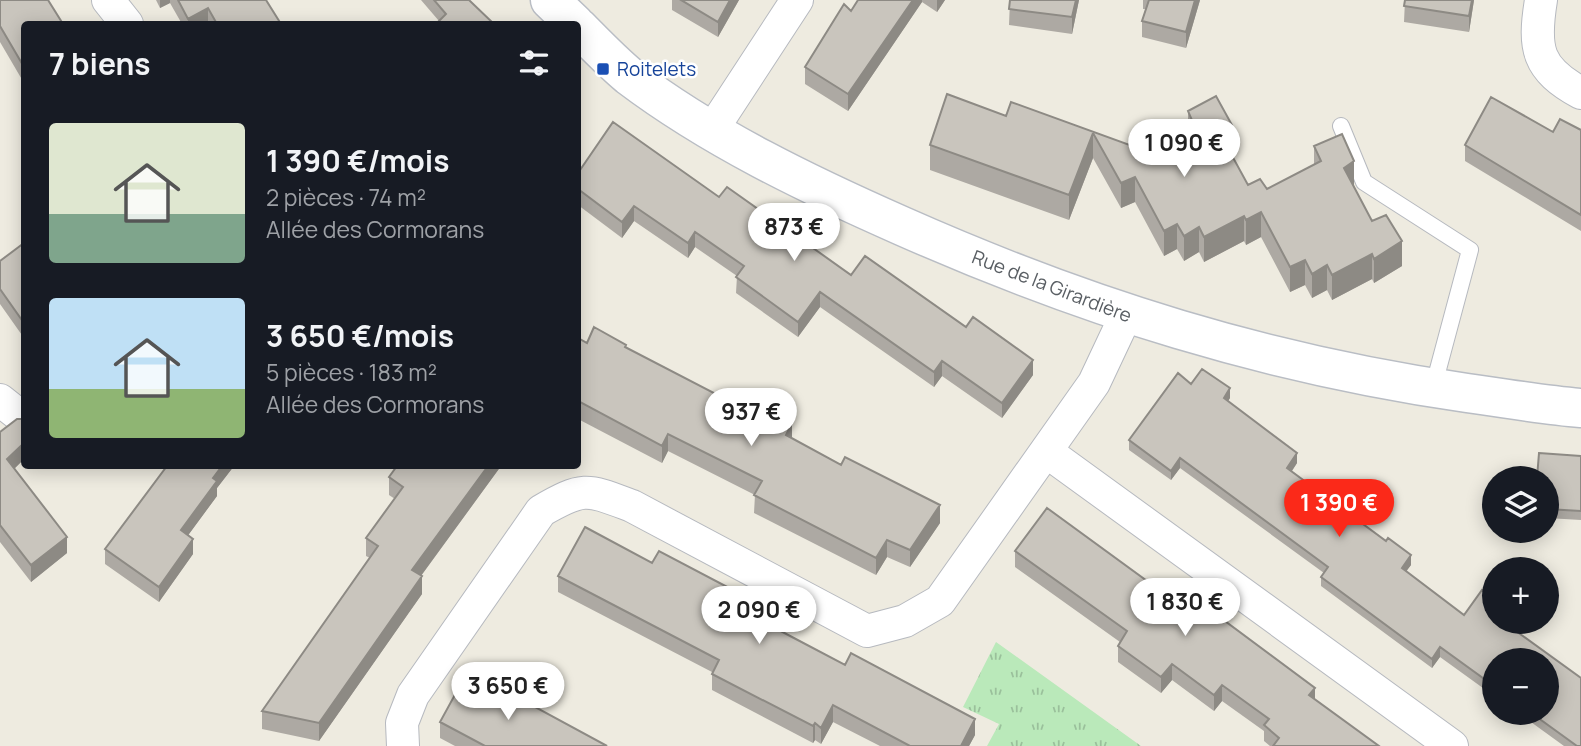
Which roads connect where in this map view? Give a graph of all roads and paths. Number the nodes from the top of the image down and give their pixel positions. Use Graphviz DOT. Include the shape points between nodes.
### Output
graph roads {
  1 [pos="108,0"];
  2 [pos="550,0"];
  3 [pos="797,0"];
  4 [pos="1541,0"];
  5 [pos="125,21"];
  6 [pos="571,21"];
  7 [pos="581,31"];
  8 [pos="1581,93"];
  9 [pos="1341,126"];
  10 [pos="712,130"];
  11 [pos="1126,315"];
  12 [pos="1433,388"];
  13 [pos="0,400"];
  14 [pos="1581,408"];
  15 [pos="21,417"];
  16 [pos="1047,452"];
  17 [pos="403,746"];
  18 [pos="1452,746"];
  1 -- 5 [label="street"];
  2 -- 6 [label="street, Rue de la Girardière"];
  3 -- 10 [label="street"];
  4 -- 8 [label="street" via="1539,53 1555,79"];
  7 -- 10 [label="street, Rue de la Girardière" via="629,75"];
  9 -- 12 [label="lane" via="1364,182 1470,250"];
  10 -- 11 [label="street, Rue de la Girardière" via="863,209 972,257"];
  11 -- 12 [label="street, Rue de la Girardière" via="1319,367"];
  11 -- 16 [label="street" via="1094,383"];
  12 -- 14 [label="street, Rue de la Girardière"];
  13 -- 15 [label="street"];
  16 -- 17 [label="street" via="940,601 905,621 867,631 632,506 594,492 572,493 541,511 413,695 402,723"];
  16 -- 18 [label="street"];
}
